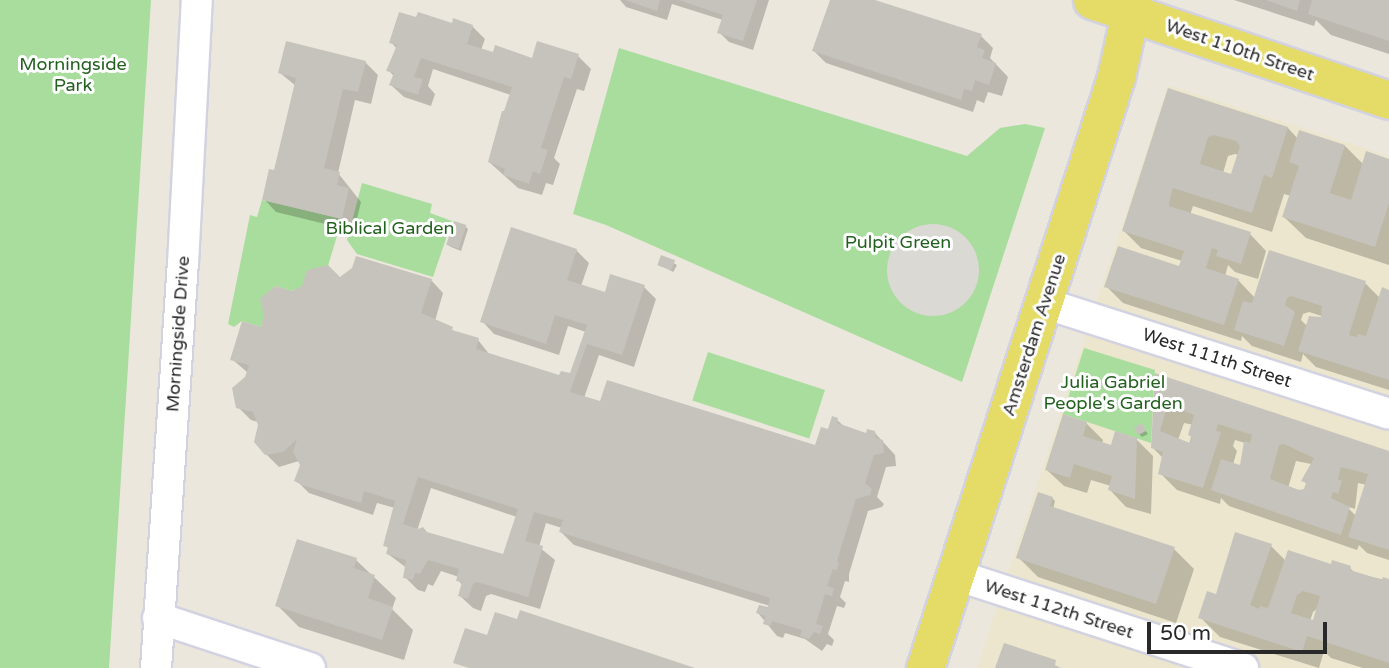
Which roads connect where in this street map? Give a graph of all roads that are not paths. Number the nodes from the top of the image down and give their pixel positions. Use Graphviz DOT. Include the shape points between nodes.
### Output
graph roads {
  1 [pos="197,0"];
  2 [pos="1092,0"];
  3 [pos="1132,7"];
  4 [pos="1389,100"];
  5 [pos="1044,303"];
  6 [pos="1389,414"];
  7 [pos="956,575"];
  8 [pos="158,618"];
  9 [pos="156,668"];
  10 [pos="310,668"];
  11 [pos="925,668"];
  12 [pos="1243,668"];
  1 -- 8 [label="street, Morningside Drive"];
  2 -- 3 [label="main road, West 110th Street"];
  3 -- 4 [label="main road, West 110th Street"];
  3 -- 5 [label="main road, Amsterdam Avenue" via="1120,65"];
  5 -- 6 [label="street, West 111th Street"];
  5 -- 7 [label="main road, Amsterdam Avenue"];
  7 -- 11 [label="main road, Amsterdam Avenue"];
  7 -- 12 [label="street, West 112th Street"];
  8 -- 9 [label="street, Morningside Drive"];
  8 -- 10 [label="street"];
}
